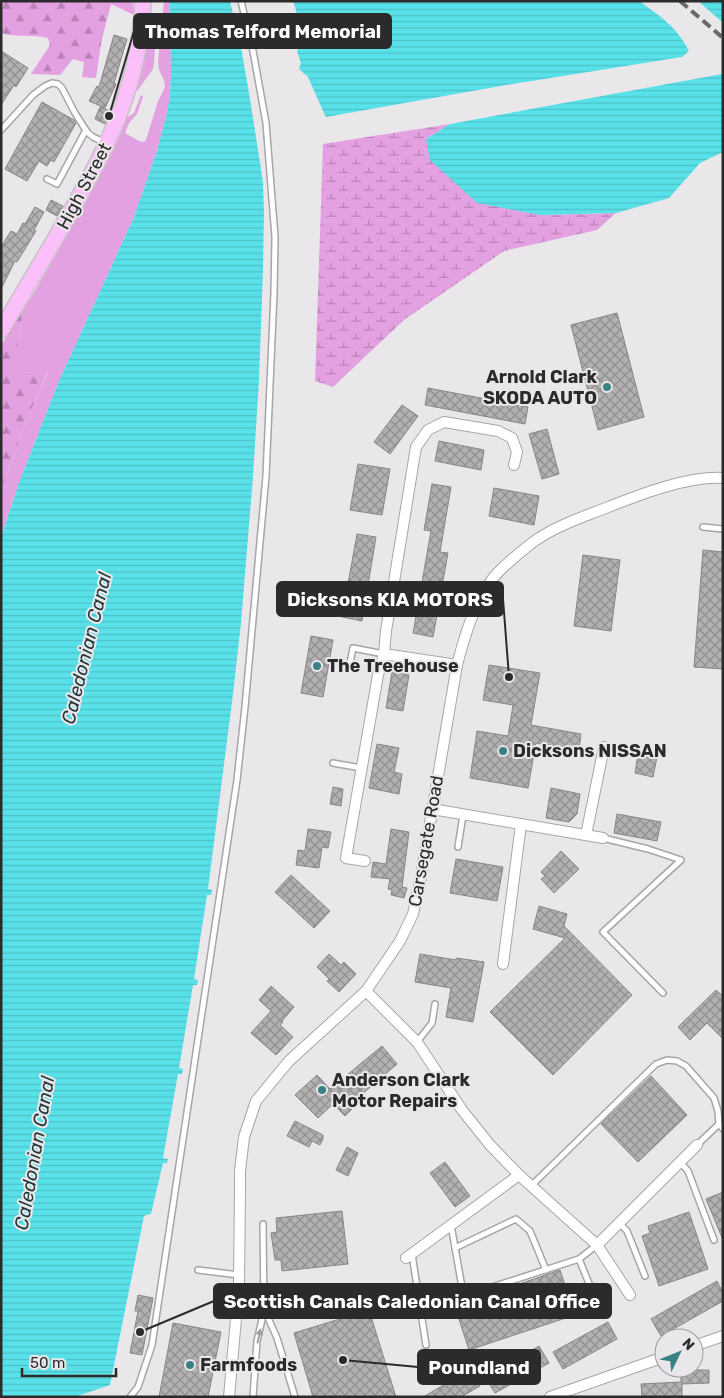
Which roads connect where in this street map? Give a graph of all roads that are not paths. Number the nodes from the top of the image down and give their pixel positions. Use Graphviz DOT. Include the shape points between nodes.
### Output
graph roads {
  1 [pos="143,1"];
  2 [pos="242,1"];
  3 [pos="1,130"];
  4 [pos="86,130"];
  5 [pos="107,143"];
  6 [pos="47,179"];
  7 [pos="1,330"];
  8 [pos="514,465"];
  9 [pos="723,478"];
  10 [pos="703,527"];
  11 [pos="723,529"];
  12 [pos="384,654"];
  13 [pos="350,663"];
  14 [pos="457,665"];
  15 [pos="604,747"];
  16 [pos="333,763"];
  17 [pos="362,768"];
  18 [pos="432,809"];
  19 [pos="463,814"];
  20 [pos="521,824"];
  21 [pos="586,835"];
  22 [pos="603,838"];
  23 [pos="458,847"];
  24 [pos="365,861"];
  25 [pos="503,964"];
  26 [pos="366,990"];
  27 [pos="663,993"];
  28 [pos="435,1004"];
  29 [pos="417,1042"];
  30 [pos="720,1113"];
  31 [pos="719,1124"];
  32 [pos="723,1129"];
  33 [pos="697,1145"];
  34 [pos="680,1162"];
  35 [pos="519,1176"];
  36 [pos="531,1187"];
  37 [pos="619,1223"];
  38 [pos="263,1224"];
  39 [pos="451,1225"];
  40 [pos="714,1240"];
  41 [pos="597,1245"];
  42 [pos="455,1248"];
  43 [pos="409,1256"];
  44 [pos="579,1260"];
  45 [pos="198,1270"];
  46 [pos="546,1270"];
  47 [pos="239,1275"];
  48 [pos="645,1276"];
  49 [pos="630,1295"];
  50 [pos="464,1296"];
  51 [pos="344,1300"];
  52 [pos="598,1303"];
  53 [pos="465,1304"];
  54 [pos="236,1310"];
  55 [pos="264,1311"];
  56 [pos="723,1336"];
  57 [pos="704,1343"];
  58 [pos="426,1345"];
  59 [pos="654,1360"];
  60 [pos="130,1397"];
  61 [pos="229,1397"];
  62 [pos="253,1397"];
  63 [pos="295,1397"];
  64 [pos="550,1397"];
  1 -- 5 [label="main road, High Street" via="141,38 134,71"];
  2 -- 60 [label="lane" via="266,123 275,236 265,486 233,810 152,1345 138,1387"];
  3 -- 4 [label="lane" via="33,94 52,83 62,88"];
  4 -- 5 [label="lane"];
  4 -- 6 [label="lane" via="57,184"];
  5 -- 7 [label="main road, High Street" via="77,201"];
  8 -- 12 [label="street" via="517,452 512,438 498,431 444,422 428,430 416,446"];
  9 -- 14 [label="street, Carsegate Road" via="672,485 628,499 564,524 536,540 492,579 475,607"];
  10 -- 11 [label="lane"];
  12 -- 13 [label="lane" via="353,648"];
  12 -- 14 [label="street"];
  12 -- 17 [label="street"];
  14 -- 18 [label="street, Carsegate Road"];
  15 -- 21 [label="street"];
  16 -- 17 [label="lane"];
  17 -- 24 [label="street" via="346,858"];
  18 -- 19 [label="street"];
  18 -- 26 [label="street, Carsegate Road" via="413,914 400,941"];
  19 -- 20 [label="street"];
  19 -- 23 [label="lane"];
  20 -- 21 [label="street"];
  20 -- 25 [label="street"];
  21 -- 22 [label="street"];
  22 -- 27 [label="lane" via="680,860 603,932"];
  26 -- 29 [label="street"];
  26 -- 47 [label="street, Carsegate Road" via="289,1061 256,1101 244,1137 240,1171"];
  28 -- 29 [label="lane" via="432,1023"];
  29 -- 35 [label="street" via="462,1110"];
  30 -- 31 [label="lane"];
  30 -- 36 [label="lane" via="714,1098 686,1066 667,1060 656,1064"];
  31 -- 32 [label="lane"];
  31 -- 33 [label="lane"];
  33 -- 34 [label="street"];
  34 -- 37 [label="street"];
  34 -- 40 [label="lane" via="688,1171"];
  35 -- 36 [label="street"];
  35 -- 39 [label="street"];
  36 -- 41 [label="street"];
  37 -- 41 [label="street"];
  37 -- 48 [label="lane" via="627,1231"];
  38 -- 55 [label="lane"];
  39 -- 42 [label="lane"];
  39 -- 43 [label="street"];
  41 -- 44 [label="lane"];
  41 -- 49 [label="street"];
  42 -- 46 [label="lane" via="516,1218 530,1231"];
  42 -- 50 [label="lane"];
  43 -- 58 [label="lane"];
  44 -- 46 [label="lane"];
  44 -- 52 [label="lane"];
  45 -- 47 [label="lane"];
  46 -- 50 [label="lane"];
  47 -- 54 [label="street, Carsegate Road"];
  50 -- 53 [label="lane"];
  51 -- 55 [label="lane"];
  54 -- 55 [label="lane"];
  54 -- 61 [label="street, Carsegate Road"];
  62 -- 55 [label="lane, one-way" via="257,1341"];
  55 -- 63 [label="lane" via="277,1338"];
  56 -- 57 [label="street"];
  59 -- 64 [label="street"];
}
